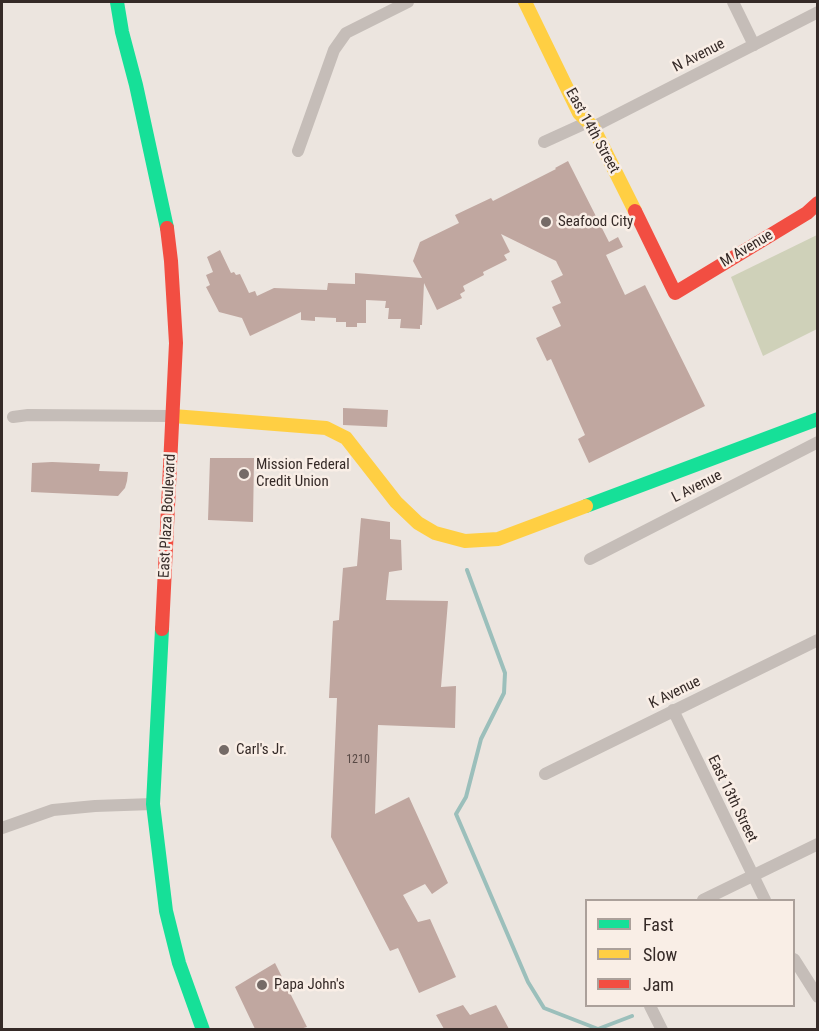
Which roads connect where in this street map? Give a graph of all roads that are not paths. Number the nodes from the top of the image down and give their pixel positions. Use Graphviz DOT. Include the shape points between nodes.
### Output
graph roads {
  1 [pos="117,2"];
  2 [pos="408,2"];
  3 [pos="525,2"];
  4 [pos="733,2"];
  5 [pos="818,12"];
  6 [pos="754,45"];
  7 [pos="591,124"];
  8 [pos="544,142"];
  9 [pos="298,151"];
  10 [pos="818,203"];
  11 [pos="675,293"];
  12 [pos="172,416"];
  13 [pos="13,417"];
  14 [pos="818,419"];
  15 [pos="818,442"];
  16 [pos="590,559"];
  17 [pos="818,640"];
  18 [pos="673,710"];
  19 [pos="545,774"];
  20 [pos="153,804"];
  21 [pos="2,828"];
  22 [pos="818,844"];
  23 [pos="752,875"];
  24 [pos="705,899"];
  25 [pos="764,899"];
  26 [pos="795,961"];
  27 [pos="818,997"];
  28 [pos="651,1007"];
  29 [pos="203,1029"];
  30 [pos="662,1029"];
  1 -- 12 [label="street, East Plaza Boulevard" via="165,216 171,261 176,343"];
  2 -- 9 [label="street" via="346,33 334,50"];
  3 -- 7 [label="street, East 14th Street" via="579,113"];
  4 -- 6 [label="street"];
  5 -- 6 [label="street, N Avenue"];
  6 -- 7 [label="street, N Avenue"];
  7 -- 8 [label="street, N Avenue"];
  7 -- 11 [label="street, East 14th Street"];
  10 -- 11 [label="street, M Avenue"];
  12 -- 13 [label="street"];
  12 -- 14 [label="street" via="326,428 346,438 396,502 418,523 435,533 465,541 498,539"];
  12 -- 20 [label="street, East Plaza Boulevard"];
  15 -- 16 [label="street, L Avenue"];
  17 -- 18 [label="street, K Avenue"];
  18 -- 19 [label="street, K Avenue"];
  18 -- 23 [label="street, East 13th Street"];
  20 -- 21 [label="street" via="53,810"];
  20 -- 29 [label="street, East Plaza Boulevard" via="166,911 179,963"];
  22 -- 23 [label="street"];
  23 -- 24 [label="street"];
  23 -- 25 [label="street, East 13th Street"];
  26 -- 27 [label="street"];
  28 -- 30 [label="street"];
}
